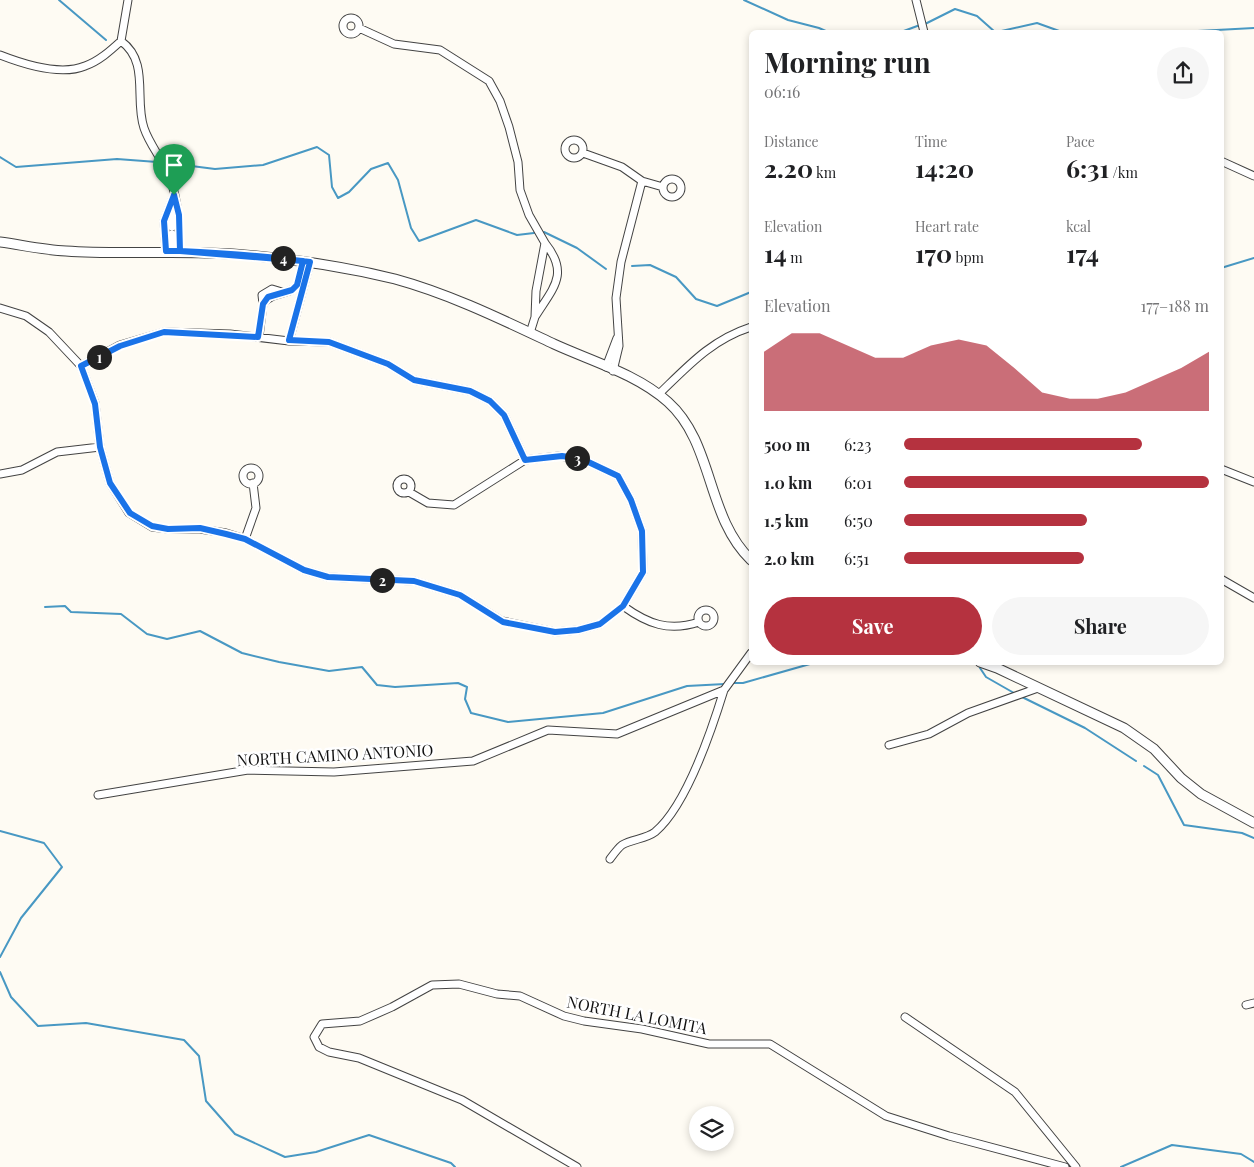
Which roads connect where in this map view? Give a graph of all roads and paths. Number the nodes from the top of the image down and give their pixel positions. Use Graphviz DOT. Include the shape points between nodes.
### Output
graph roads {
  1 [pos="128,0"];
  2 [pos="916,0"];
  3 [pos="923,27"];
  4 [pos="359,28"];
  5 [pos="121,42"];
  6 [pos="0,55"];
  7 [pos="583,153"];
  8 [pos="1224,162"];
  9 [pos="1254,176"];
  10 [pos="642,181"];
  11 [pos="663,187"];
  12 [pos="174,195"];
  13 [pos="0,242"];
  14 [pos="545,243"];
  15 [pos="173,251"];
  16 [pos="306,262"];
  17 [pos="0,308"];
  18 [pos="535,317"];
  19 [pos="749,328"];
  20 [pos="530,333"];
  21 [pos="258,337"];
  22 [pos="289,340"];
  23 [pos="81,366"];
  24 [pos="609,369"];
  25 [pos="659,394"];
  26 [pos="100,447"];
  27 [pos="525,460"];
  28 [pos="1224,470"];
  29 [pos="0,474"];
  30 [pos="1254,482"];
  31 [pos="253,484"];
  32 [pos="409,492"];
  33 [pos="245,539"];
  34 [pos="749,558"];
  35 [pos="1224,581"];
  36 [pos="1254,598"];
  37 [pos="623,606"];
  38 [pos="699,622"];
  39 [pos="749,655"];
  40 [pos="988,665"];
  41 [pos="1038,688"];
  42 [pos="724,690"];
  43 [pos="889,746"];
  44 [pos="98,795"];
  45 [pos="1254,823"];
  46 [pos="610,859"];
  47 [pos="905,1017"];
  48 [pos="577,1167"];
  49 [pos="1065,1167"];
  50 [pos="1076,1167"];
  1 -- 5 [label="street"];
  2 -- 3 [label="street"];
  4 -- 14 [label="street" via="394,44 440,50 489,81 509,127 518,162 520,190 529,215"];
  5 -- 6 [label="street" via="96,61 74,69 43,67"];
  5 -- 12 [label="street" via="134,55 143,126 171,179"];
  7 -- 10 [label="street" via="622,167"];
  8 -- 9 [label="street"];
  10 -- 11 [label="street"];
  10 -- 24 [label="street" via="621,262 616,298 619,346"];
  12 -- 15 [label="street"];
  12 -- 15 [label="street" via="179,215"];
  12 -- 15 [label="street" via="164,221"];
  13 -- 15 [label="street" via="65,251"];
  14 -- 18 [label="street"];
  14 -- 18 [label="street" via="555,255 559,269 552,289"];
  15 -- 16 [label="street"];
  16 -- 20 [label="street" via="395,279 450,298"];
  16 -- 21 [label="street" via="292,290 268,297 263,304"];
  16 -- 22 [label="street"];
  17 -- 23 [label="street" via="26,316 49,332"];
  18 -- 20 [label="street"];
  19 -- 25 [label="street" via="730,334 703,352"];
  20 -- 24 [label="street"];
  21 -- 22 [label="street"];
  21 -- 23 [label="street" via="164,332 120,346"];
  22 -- 27 [label="street" via="329,342 382,361 414,380 470,391 490,401 504,415"];
  23 -- 26 [label="street" via="95,404"];
  24 -- 25 [label="street"];
  25 -- 34 [label="street" via="690,429 730,532"];
  26 -- 29 [label="street" via="57,452 22,470"];
  26 -- 33 [label="street" via="110,483 130,513 152,526 200,528"];
  27 -- 32 [label="street" via="454,505 428,503"];
  27 -- 37 [label="street" via="572,456 618,476 642,531 643,572"];
  28 -- 30 [label="street"];
  31 -- 33 [label="street" via="256,508"];
  33 -- 37 [label="street" via="316,574 334,578 414,581 460,595 502,622 555,632 600,624"];
  35 -- 36 [label="street"];
  37 -- 38 [label="street" via="640,618 663,627"];
  39 -- 42 [label="street"];
  40 -- 41 [label="street"];
  41 -- 43 [label="street" via="968,713 929,734"];
  41 -- 45 [label="street" via="1124,728 1154,749 1201,794"];
  42 -- 44 [label="street, NORTH CAMINO ANTONIO" via="617,734 548,730 474,761 334,772 248,770"];
  42 -- 46 [label="street" via="699,758 671,812 654,833 622,845"];
  47 -- 50 [label="street" via="1015,1092"];
  48 -- 49 [label="street, NORTH LA LOMITA" via="462,1100 359,1058 329,1052 319,1046 314,1037 322,1024 360,1021 432,985 459,984 520,996 564,1016 584,1021 642,1029 710,1044 770,1044 886,1116"];
}
